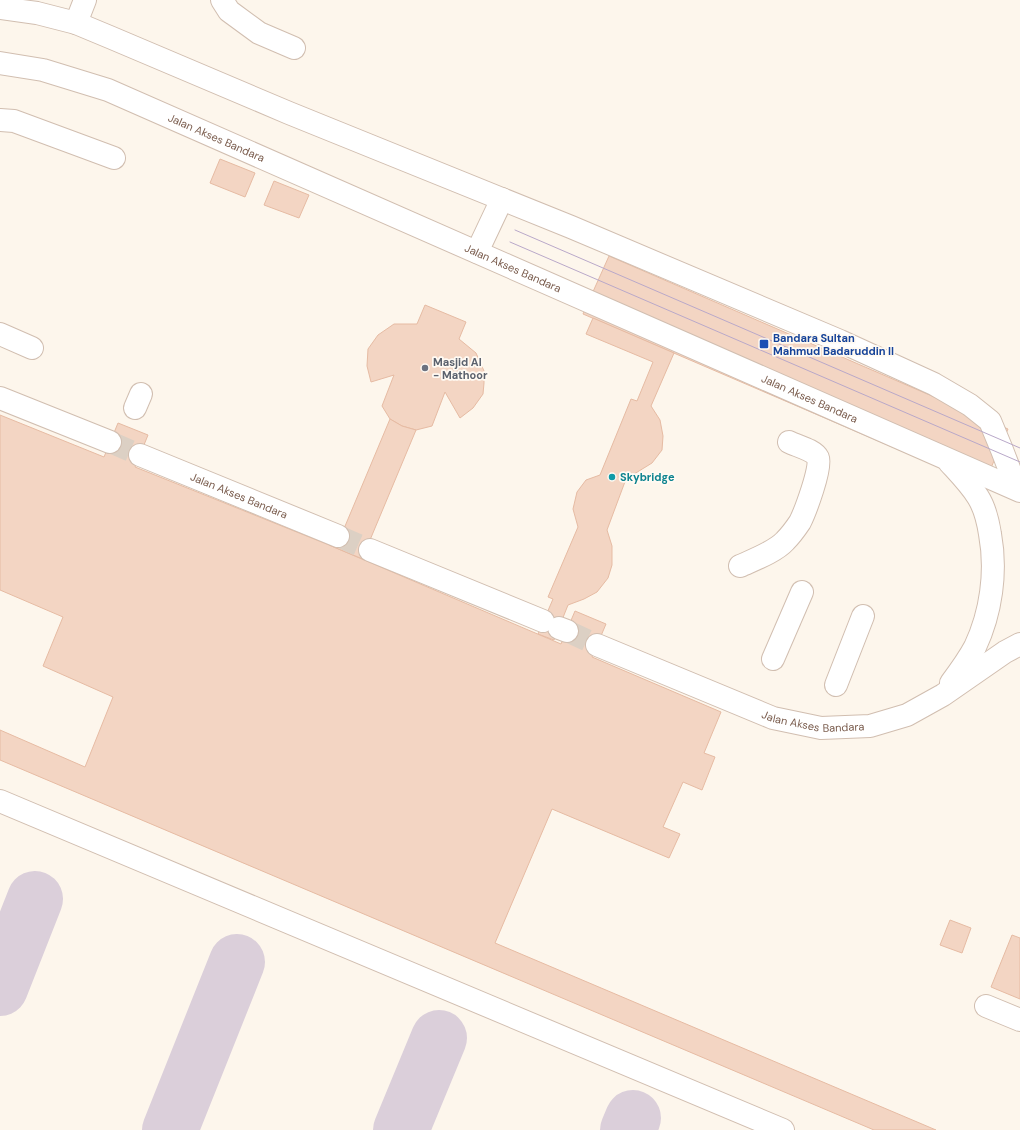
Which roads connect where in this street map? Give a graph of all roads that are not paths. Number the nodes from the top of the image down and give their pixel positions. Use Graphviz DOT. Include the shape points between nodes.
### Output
graph roads {
  1 [pos="85,0"];
  2 [pos="222,0"];
  3 [pos="0,8"];
  4 [pos="76,23"];
  5 [pos="294,48"];
  6 [pos="0,63"];
  7 [pos="0,120"];
  8 [pos="114,158"];
  9 [pos="502,199"];
  10 [pos="477,252"];
  11 [pos="0,334"];
  12 [pos="32,348"];
  13 [pos="0,398"];
  14 [pos="110,442"];
  15 [pos="789,442"];
  16 [pos="140,455"];
  17 [pos="946,458"];
  18 [pos="1018,490"];
  19 [pos="338,536"];
  20 [pos="370,550"];
  21 [pos="740,566"];
  22 [pos="802,592"];
  23 [pos="863,616"];
  24 [pos="556,626"];
  25 [pos="1020,644"];
  26 [pos="597,645"];
  27 [pos="773,658"];
  28 [pos="836,685"];
  29 [pos="943,695"];
  30 [pos="0,801"];
  31 [pos="986,1006"];
  32 [pos="1020,1020"];
  33 [pos="783,1130"];
  1 -- 4 [label="street"];
  2 -- 5 [label="street" via="229,11 259,33"];
  3 -- 4 [label="street" via="37,13"];
  4 -- 9 [label="street"];
  6 -- 10 [label="street, Jalan Akses Bandara" via="43,70 108,90"];
  7 -- 8 [label="street" via="14,121"];
  9 -- 10 [label="street"];
  9 -- 18 [label="street" via="840,341 934,384 970,405 990,422"];
  10 -- 17 [label="street, Jalan Akses Bandara"];
  11 -- 12 [label="street"];
  13 -- 14 [label="street"];
  15 -- 21 [label="street" via="812,452 818,458 816,480 800,521 785,542 765,555"];
  16 -- 19 [label="street, Jalan Akses Bandara"];
  17 -- 18 [label="street, Jalan Akses Bandara"];
  17 -- 29 [label="street" via="979,497 991,541 993,565 988,609 975,646"];
  20 -- 24 [label="street"];
  22 -- 27 [label="street"];
  23 -- 28 [label="street"];
  25 -- 29 [label="street, Jalan Akses Bandara" via="1004,652"];
  26 -- 29 [label="street, Jalan Akses Bandara" via="773,718 821,728 870,726 907,715"];
  30 -- 33 [label="street"];
  31 -- 32 [label="street"];
}
